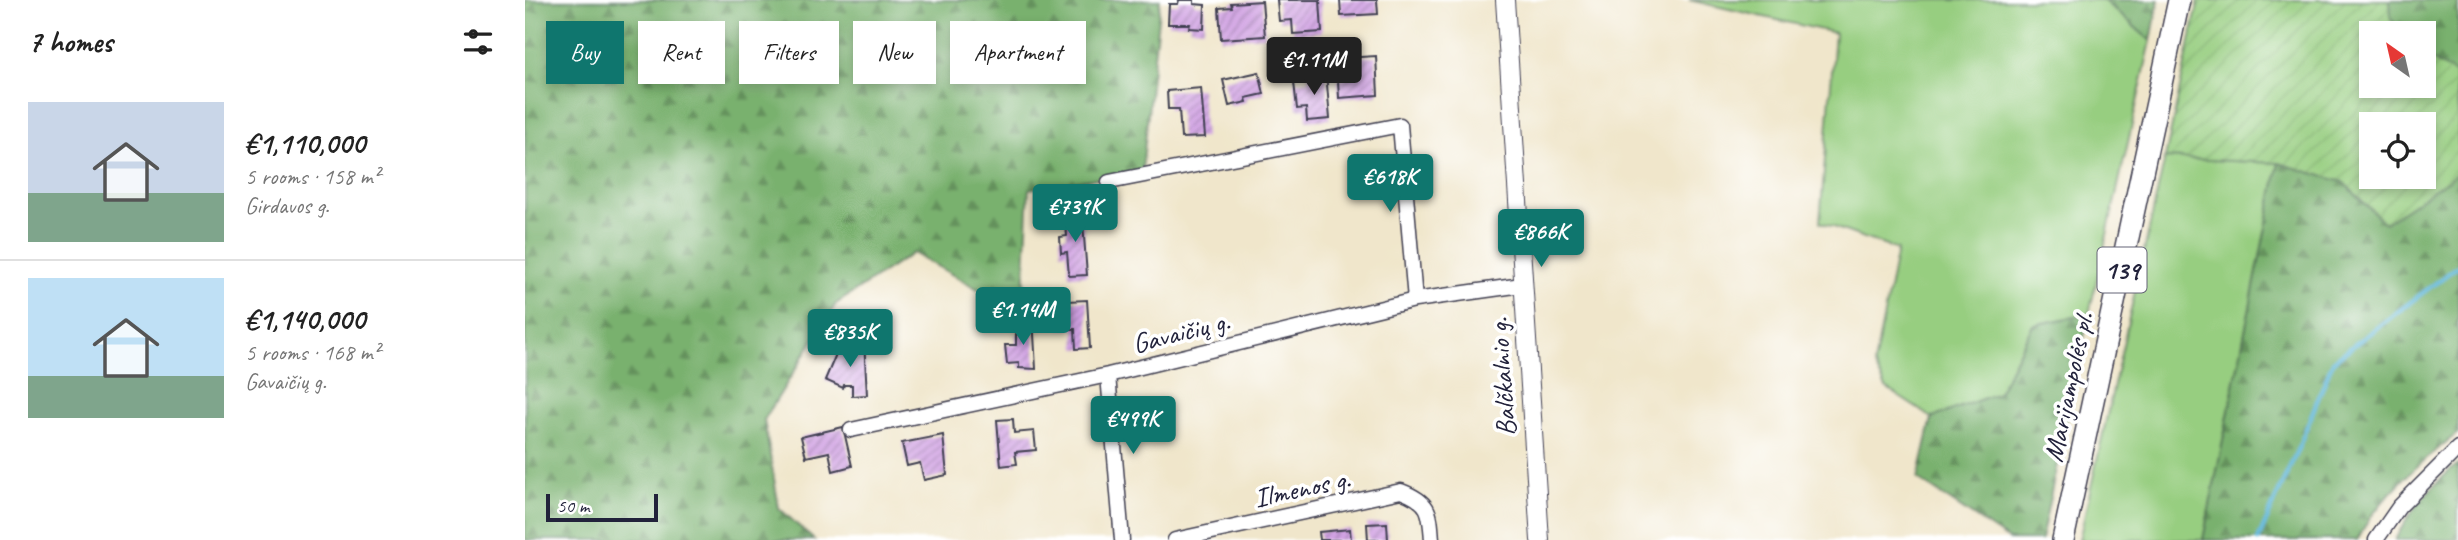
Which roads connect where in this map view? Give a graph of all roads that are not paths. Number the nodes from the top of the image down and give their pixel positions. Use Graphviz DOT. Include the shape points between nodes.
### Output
graph roads {
  1 [pos="1505,0"];
  2 [pos="2179,0"];
  3 [pos="1109,183"];
  4 [pos="1522,285"];
  5 [pos="1415,300"];
  6 [pos="1108,375"];
  7 [pos="851,430"];
  8 [pos="2458,448"];
  9 [pos="1122,540"];
  10 [pos="1175,540"];
  11 [pos="1432,540"];
  12 [pos="1540,540"];
  13 [pos="2063,540"];
  14 [pos="2376,540"];
  1 -- 4 [label="street, Balčkalnio g."];
  2 -- 13 [label="main road, Marijampolės pl. / 139"];
  3 -- 5 [label="street" via="1401,125"];
  4 -- 5 [label="street, Gavaičių g."];
  4 -- 12 [label="street, Balčkalnio g."];
  5 -- 6 [label="street, Gavaičių g."];
  6 -- 7 [label="street, Gavaičių g."];
  6 -- 9 [label="street"];
  8 -- 14 [label="street" via="2399,507"];
  10 -- 11 [label="street, Ilmenos g." via="1401,491 1421,499 1431,514"];
}
